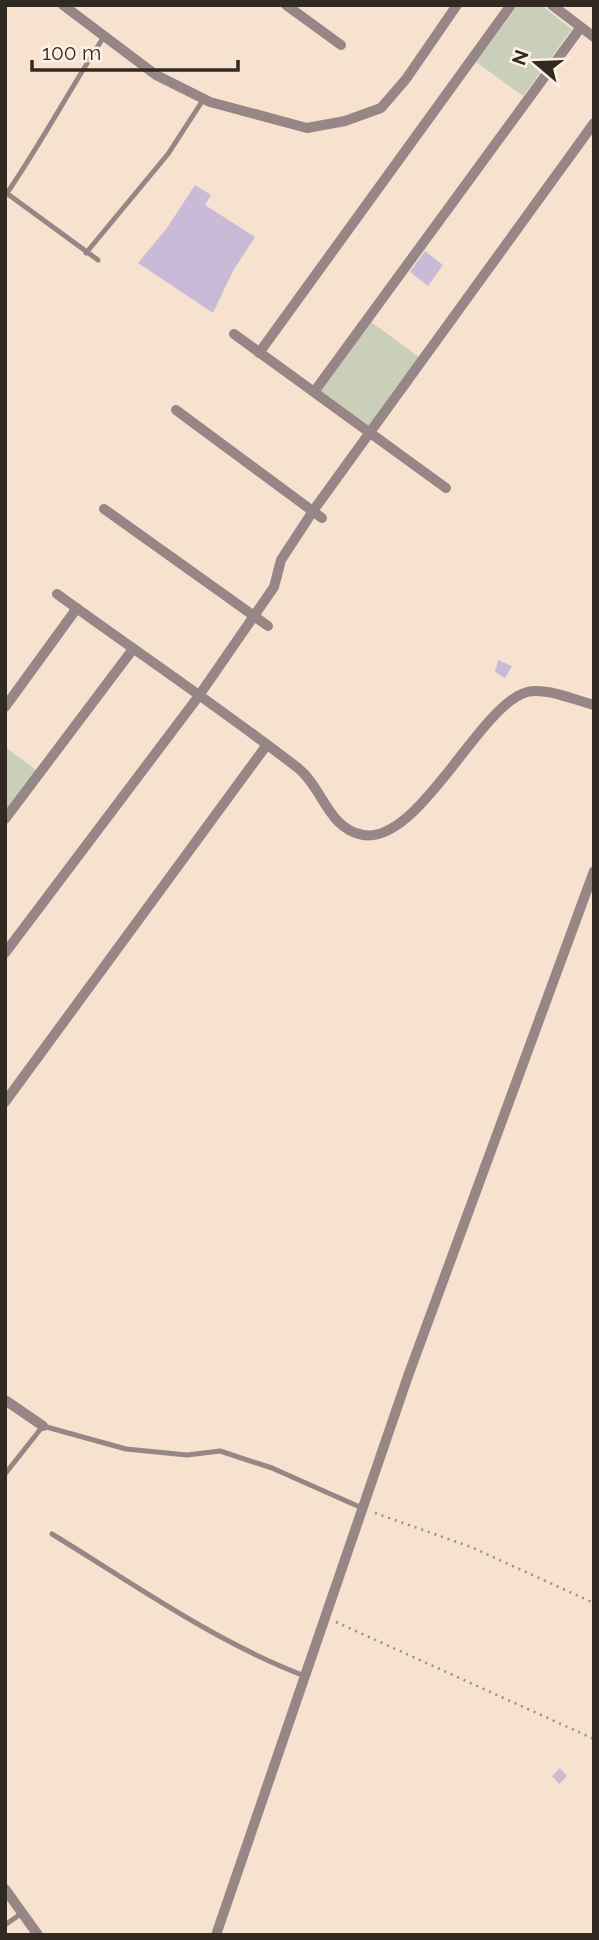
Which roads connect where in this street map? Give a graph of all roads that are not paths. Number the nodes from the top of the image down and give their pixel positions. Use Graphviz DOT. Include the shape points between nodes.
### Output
graph roads {
  1 [pos="63,5"];
  2 [pos="286,5"];
  3 [pos="457,5"];
  4 [pos="511,5"];
  5 [pos="552,5"];
  6 [pos="581,27"];
  7 [pos="105,35"];
  8 [pos="594,37"];
  9 [pos="341,45"];
  10 [pos="204,99"];
  11 [pos="594,123"];
  12 [pos="6,193"];
  13 [pos="86,253"];
  14 [pos="98,260"];
  15 [pos="234,334"];
  16 [pos="259,353"];
  17 [pos="314,392"];
  18 [pos="176,410"];
  19 [pos="371,432"];
  20 [pos="446,488"];
  21 [pos="104,509"];
  22 [pos="317,515"];
  23 [pos="57,594"];
  24 [pos="77,608"];
  25 [pos="254,615"];
  26 [pos="268,626"];
  27 [pos="133,649"];
  28 [pos="198,696"];
  29 [pos="594,705"];
  30 [pos="5,707"];
  31 [pos="266,746"];
  32 [pos="5,819"];
  33 [pos="594,871"];
  34 [pos="592,883"];
  35 [pos="5,953"];
  36 [pos="5,1102"];
  37 [pos="5,1400"];
  38 [pos="43,1426"];
  39 [pos="5,1474"];
  40 [pos="365,1510"];
  41 [pos="52,1534"];
  42 [pos="305,1676"];
  43 [pos="5,1889"];
  44 [pos="22,1913"];
  45 [pos="5,1925"];
  46 [pos="38,1935"];
  47 [pos="216,1935"];
  1 -- 7 [label="street"];
  2 -- 9 [label="street"];
  3 -- 10 [label="street" via="399,87 381,108 362,116 307,128"];
  4 -- 16 [label="street"];
  5 -- 6 [label="street"];
  6 -- 8 [label="street"];
  6 -- 17 [label="street"];
  7 -- 10 [label="street" via="156,75"];
  7 -- 12 [label="lane"];
  10 -- 13 [label="lane" via="169,154"];
  11 -- 19 [label="street"];
  12 -- 13 [label="lane"];
  13 -- 14 [label="lane"];
  15 -- 16 [label="street"];
  16 -- 17 [label="street"];
  17 -- 19 [label="street"];
  18 -- 22 [label="street"];
  19 -- 20 [label="street"];
  19 -- 22 [label="street"];
  21 -- 25 [label="street"];
  22 -- 25 [label="street" via="281,560 274,587"];
  23 -- 24 [label="street"];
  24 -- 27 [label="street"];
  24 -- 30 [label="street"];
  25 -- 26 [label="street"];
  25 -- 28 [label="street"];
  27 -- 28 [label="street"];
  27 -- 32 [label="street"];
  28 -- 31 [label="street"];
  28 -- 35 [label="street"];
  29 -- 31 [label="street" via="536,691 524,693 506,705 400,823 366,835 342,827 301,770"];
  31 -- 36 [label="street"];
  33 -- 34 [label="street"];
  34 -- 40 [label="street" via="408,1376"];
  37 -- 38 [label="street"];
  38 -- 39 [label="lane"];
  38 -- 40 [label="lane" via="126,1449 187,1455 220,1451 272,1468"];
  40 -- 42 [label="street"];
  41 -- 42 [label="lane" via="173,1609 271,1663"];
  42 -- 47 [label="street"];
  43 -- 44 [label="street"];
  44 -- 45 [label="lane"];
  44 -- 46 [label="street"];
}
